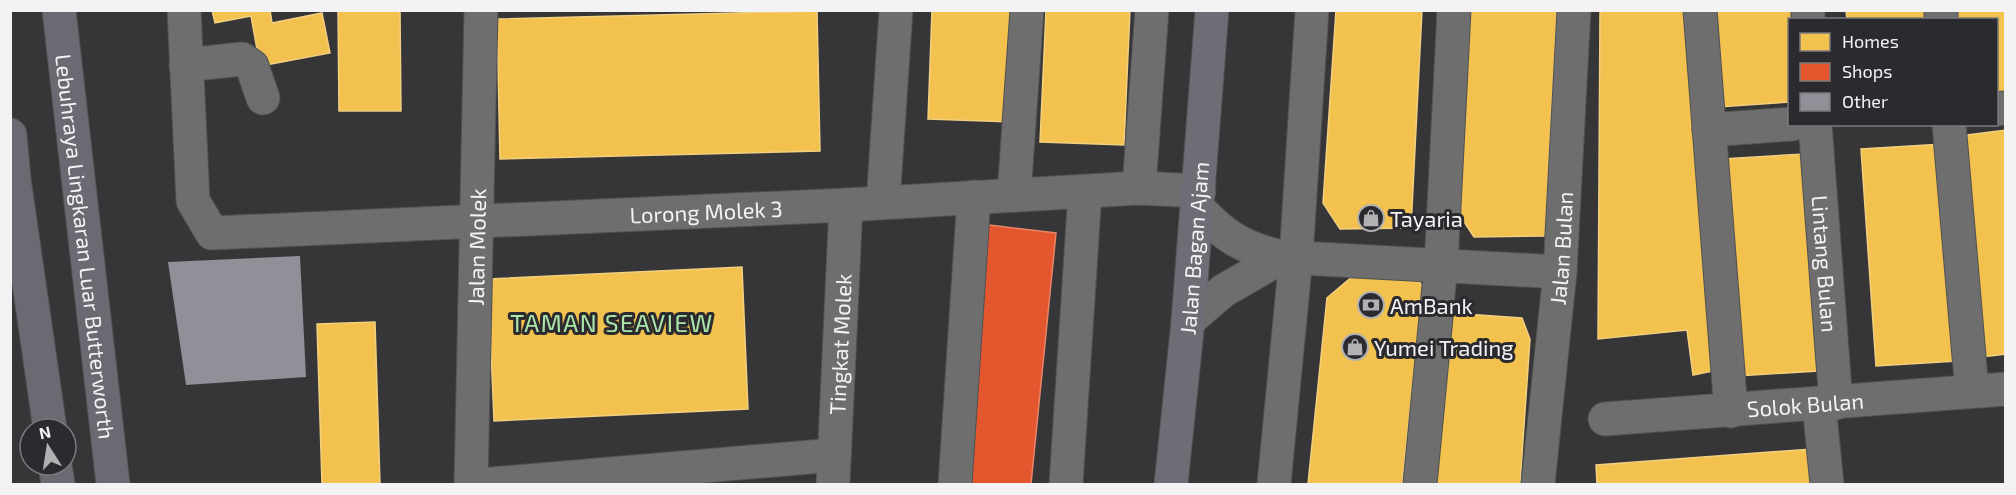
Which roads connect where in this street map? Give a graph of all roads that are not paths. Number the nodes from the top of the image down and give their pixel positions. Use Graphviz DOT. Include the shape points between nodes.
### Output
graph roads {
  1 [pos="59,10"];
  2 [pos="184,10"];
  3 [pos="481,10"];
  4 [pos="896,10"];
  5 [pos="1027,10"];
  6 [pos="1152,10"];
  7 [pos="1212,10"];
  8 [pos="1312,10"];
  9 [pos="1454,10"];
  10 [pos="1574,10"];
  11 [pos="1700,10"];
  12 [pos="186,65"];
  13 [pos="262,98"];
  14 [pos="1788,124"];
  15 [pos="1815,126"];
  16 [pos="1949,126"];
  17 [pos="1709,130"];
  18 [pos="10,135"];
  19 [pos="14,179"];
  20 [pos="1139,188"];
  21 [pos="1085,192"];
  22 [pos="1014,195"];
  23 [pos="974,197"];
  24 [pos="1198,199"];
  25 [pos="884,202"];
  26 [pos="846,206"];
  27 [pos="475,223"];
  28 [pos="10,234"];
  29 [pos="1289,257"];
  30 [pos="1441,265"];
  31 [pos="1560,272"];
  32 [pos="1188,321"];
  33 [pos="2006,389"];
  34 [pos="1972,391"];
  35 [pos="1828,404"];
  36 [pos="1731,411"];
  37 [pos="48,417"];
  38 [pos="1605,419"];
  39 [pos="833,470"];
  40 [pos="113,484"];
  41 [pos="471,484"];
  42 [pos="491,484"];
  43 [pos="955,484"];
  44 [pos="1066,484"];
  45 [pos="1170,484"];
  46 [pos="1274,484"];
  47 [pos="1420,484"];
  48 [pos="1538,484"];
  49 [pos="1827,484"];
  1 -- 40 [label="highway, Lebuhraya Lingkaran Luar Butterworth"];
  2 -- 12 [label="street"];
  3 -- 27 [label="street, Jalan Molek"];
  4 -- 25 [label="street"];
  5 -- 22 [label="street"];
  6 -- 20 [label="street"];
  7 -- 24 [label="main road, Jalan Bagan Ajam"];
  8 -- 29 [label="street"];
  9 -- 30 [label="street"];
  10 -- 31 [label="street, Jalan Bulan"];
  11 -- 17 [label="street"];
  12 -- 13 [label="street" via="242,59 252,66"];
  12 -- 27 [label="street, Lorong Molek 3" via="193,201 212,233"];
  14 -- 17 [label="street"];
  15 -- 35 [label="street, Lintang Bulan"];
  16 -- 34 [label="street"];
  17 -- 36 [label="street"];
  18 -- 19 [label="highway"];
  19 -- 28 [label="highway"];
  19 -- 37 [label="highway"];
  20 -- 21 [label="street, Lorong Molek 3"];
  20 -- 24 [label="street, Lorong Molek 3"];
  21 -- 22 [label="street, Lorong Molek 3"];
  21 -- 44 [label="street"];
  22 -- 23 [label="street, Lorong Molek 3"];
  23 -- 25 [label="street, Lorong Molek 3"];
  23 -- 43 [label="street"];
  24 -- 29 [label="street" via="1221,232 1252,250"];
  24 -- 32 [label="main road, Jalan Bagan Ajam"];
  25 -- 26 [label="street, Lorong Molek 3"];
  26 -- 27 [label="street, Lorong Molek 3"];
  26 -- 39 [label="street, Tingkat Molek"];
  27 -- 41 [label="street, Jalan Molek"];
  29 -- 30 [label="street"];
  29 -- 32 [label="street" via="1223,291"];
  29 -- 46 [label="street"];
  30 -- 31 [label="street"];
  30 -- 47 [label="street"];
  31 -- 48 [label="street, Jalan Bulan"];
  32 -- 45 [label="main road, Jalan Bagan Ajam"];
  33 -- 34 [label="street, Solok Bulan"];
  34 -- 35 [label="street, Solok Bulan"];
  35 -- 36 [label="street, Solok Bulan"];
  35 -- 49 [label="street, Lintang Bulan"];
  36 -- 38 [label="street, Solok Bulan"];
  39 -- 42 [label="street"];
}
